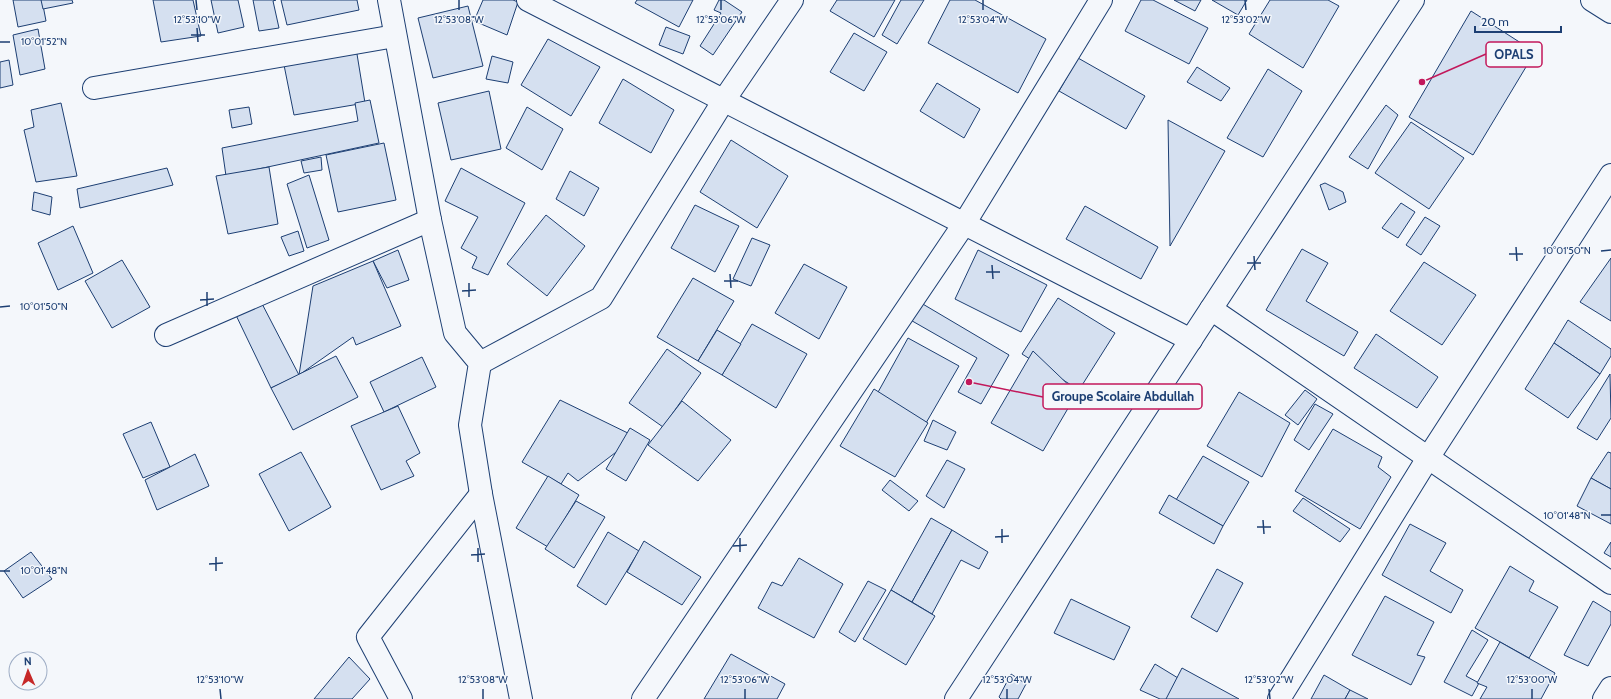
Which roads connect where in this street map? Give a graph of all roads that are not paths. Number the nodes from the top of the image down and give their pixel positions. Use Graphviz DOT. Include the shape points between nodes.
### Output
graph roads {
  1 [pos="389,0"];
  2 [pos="528,0"];
  3 [pos="792,0"];
  4 [pos="1101,0"];
  5 [pos="1413,0"];
  6 [pos="1592,0"];
  7 [pos="1611,12"];
  8 [pos="396,36"];
  9 [pos="94,88"];
  10 [pos="724,100"];
  11 [pos="1611,175"];
  12 [pos="430,220"];
  13 [pos="964,224"];
  14 [pos="1211,310"];
  15 [pos="166,335"];
  16 [pos="1190,340"];
  17 [pos="480,363"];
  18 [pos="1428,458"];
  19 [pos="481,494"];
  20 [pos="1611,584"];
  21 [pos="1611,688"];
  22 [pos="401,699"];
  23 [pos="521,699"];
  24 [pos="644,699"];
  25 [pos="956,699"];
  26 [pos="1279,699"];
  27 [pos="1604,699"];
  1 -- 8 [label="street"];
  2 -- 10 [label="street"];
  3 -- 10 [label="street"];
  4 -- 13 [label="street"];
  5 -- 14 [label="street"];
  6 -- 7 [label="street"];
  8 -- 9 [label="street"];
  8 -- 12 [label="street"];
  10 -- 13 [label="street"];
  10 -- 17 [label="street" via="601,298"];
  11 -- 18 [label="street"];
  12 -- 15 [label="street"];
  12 -- 17 [label="street" via="455,333"];
  13 -- 16 [label="street"];
  13 -- 24 [label="street"];
  14 -- 16 [label="street"];
  14 -- 18 [label="street"];
  16 -- 25 [label="street"];
  17 -- 19 [label="street" via="470,425"];
  18 -- 20 [label="street"];
  18 -- 26 [label="street"];
  19 -- 22 [label="street" via="368,637"];
  19 -- 23 [label="street"];
  21 -- 27 [label="street"];
}
